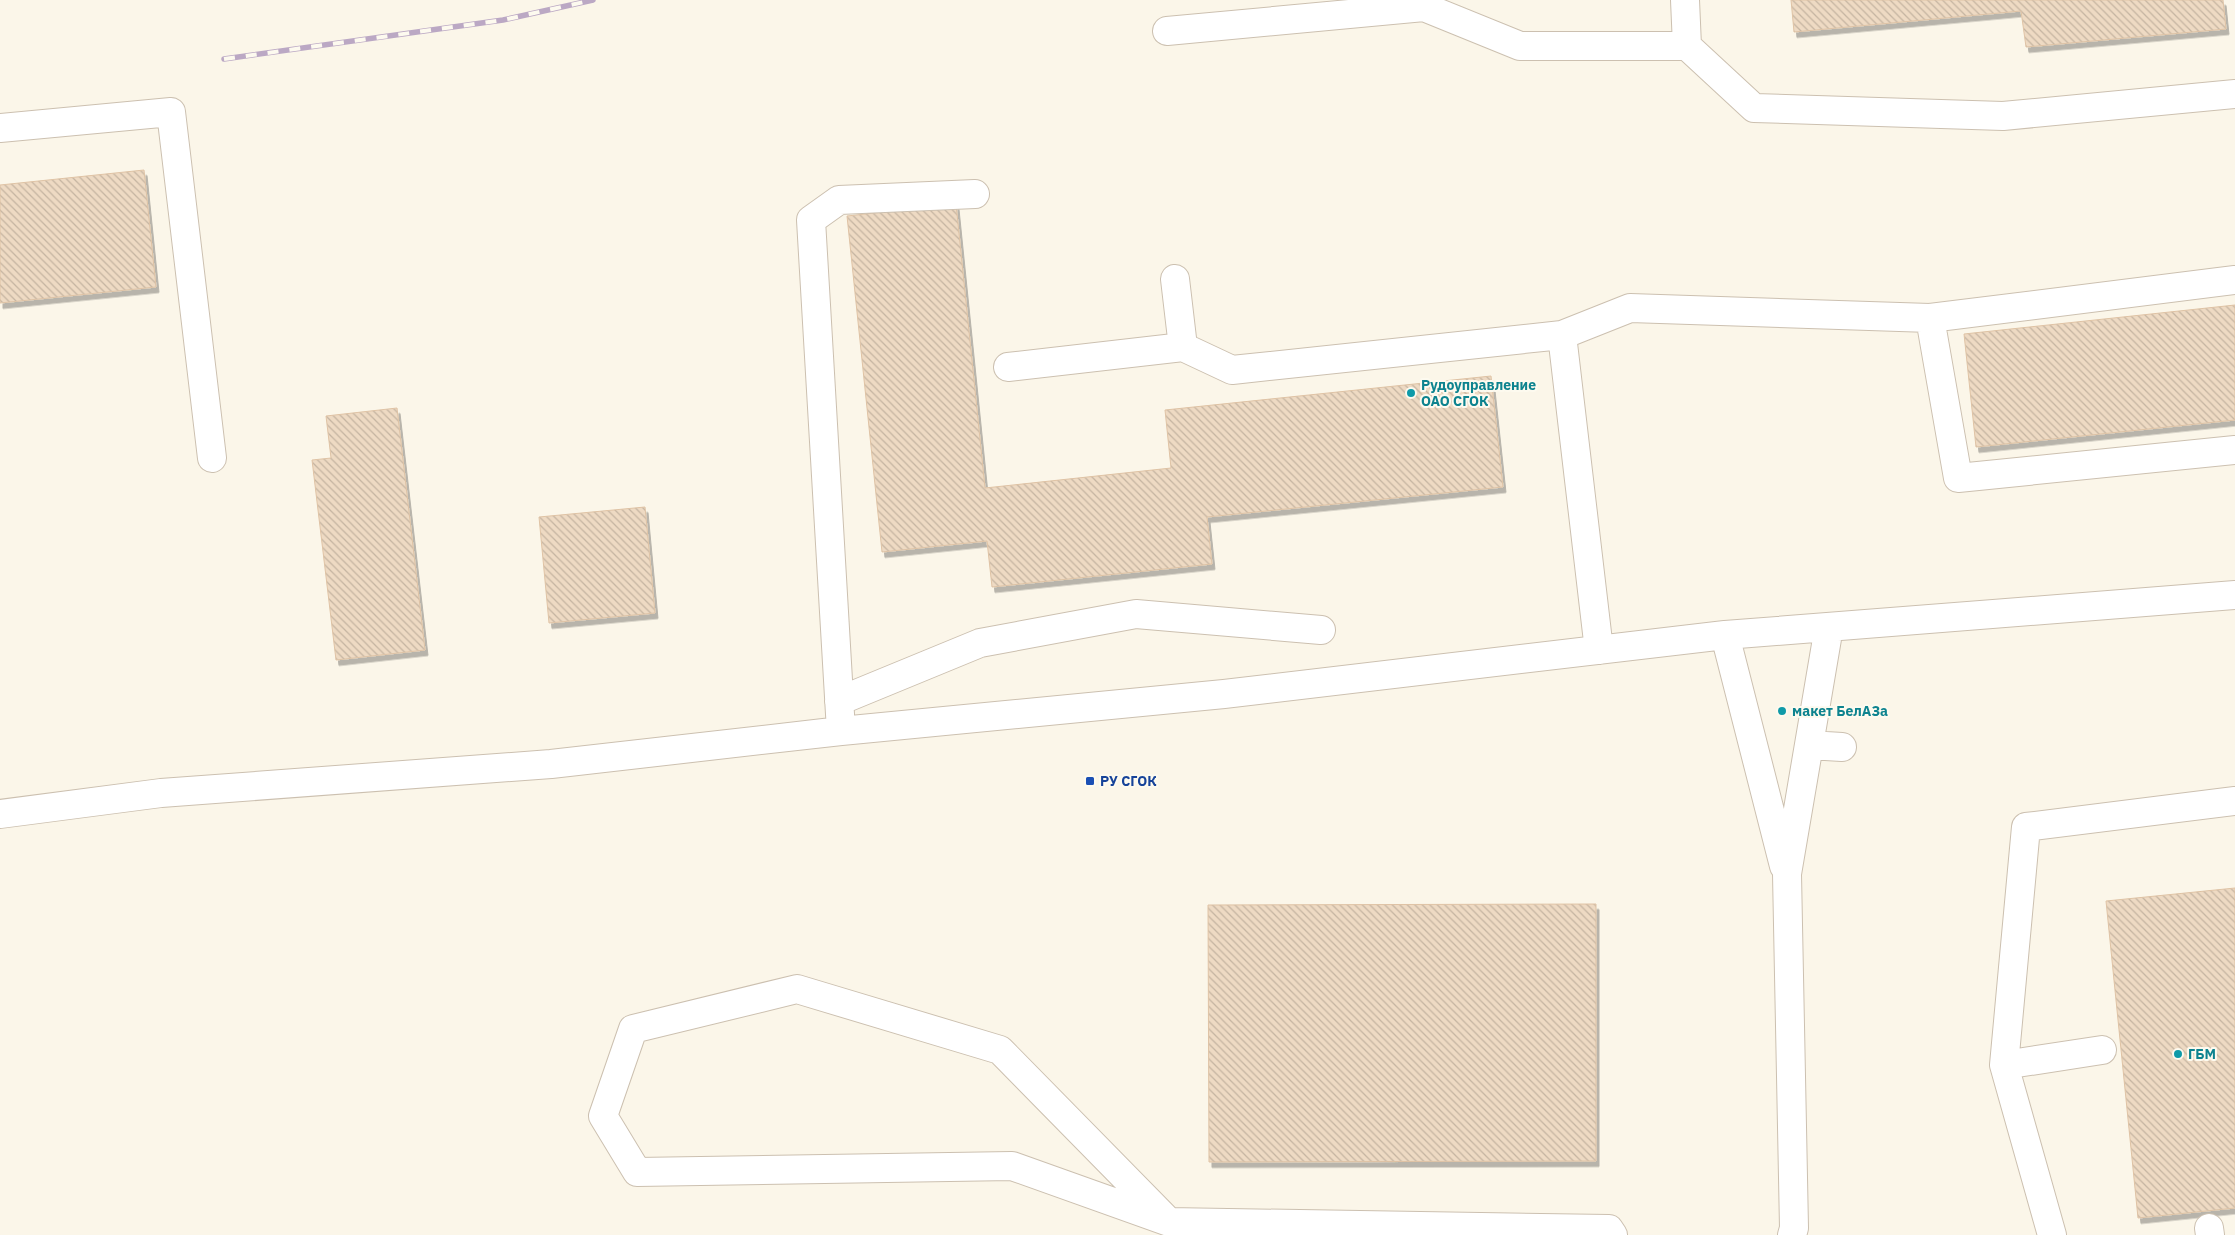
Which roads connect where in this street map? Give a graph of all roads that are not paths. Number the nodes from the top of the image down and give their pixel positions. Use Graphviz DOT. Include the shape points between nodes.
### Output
graph roads {
  1 [pos="1685,0"];
  2 [pos="1423,4"];
  3 [pos="1167,31"];
  4 [pos="1687,46"];
  5 [pos="2235,94"];
  6 [pos="0,128"];
  7 [pos="975,194"];
  8 [pos="1175,280"];
  9 [pos="2235,280"];
  10 [pos="1930,318"];
  11 [pos="1562,335"];
  12 [pos="1183,347"];
  13 [pos="1008,368"];
  14 [pos="2235,450"];
  15 [pos="212,458"];
  16 [pos="2235,595"];
  17 [pos="1829,627"];
  18 [pos="1321,630"];
  19 [pos="1725,635"];
  20 [pos="1599,650"];
  21 [pos="839,701"];
  22 [pos="841,731"];
  23 [pos="1809,745"];
  24 [pos="1842,747"];
  25 [pos="2235,802"];
  26 [pos="0,814"];
  27 [pos="1786,874"];
  28 [pos="2102,1050"];
  29 [pos="2004,1065"];
  30 [pos="1169,1222"];
  31 [pos="1613,1235"];
  32 [pos="1792,1235"];
  33 [pos="2052,1235"];
  1 -- 4 [label="street"];
  2 -- 3 [label="street"];
  2 -- 4 [label="street" via="1520,46"];
  4 -- 5 [label="street" via="1754,108 2002,116"];
  6 -- 15 [label="street" via="171,112"];
  7 -- 21 [label="street" via="839,200 811,220"];
  8 -- 12 [label="street"];
  9 -- 10 [label="street"];
  10 -- 11 [label="street" via="1630,308"];
  10 -- 14 [label="street" via="1958,478"];
  11 -- 12 [label="street" via="1232,370"];
  11 -- 20 [label="street"];
  12 -- 13 [label="street"];
  16 -- 17 [label="street"];
  17 -- 19 [label="street"];
  17 -- 23 [label="street"];
  18 -- 21 [label="street" via="1136,614 980,643"];
  19 -- 20 [label="street"];
  19 -- 27 [label="street"];
  20 -- 22 [label="street" via="1224,694"];
  21 -- 22 [label="street"];
  22 -- 26 [label="street" via="551,764 161,793"];
  23 -- 24 [label="street"];
  23 -- 27 [label="street"];
  25 -- 29 [label="street" via="2026,827"];
  27 -- 32 [label="street"];
  28 -- 29 [label="street"];
  29 -- 33 [label="street"];
  30 -- 30 [label="street" via="1000,1050 797,989 632,1029 603,1116 637,1172 1012,1166"];
  30 -- 31 [label="street" via="1609,1229"];
}
